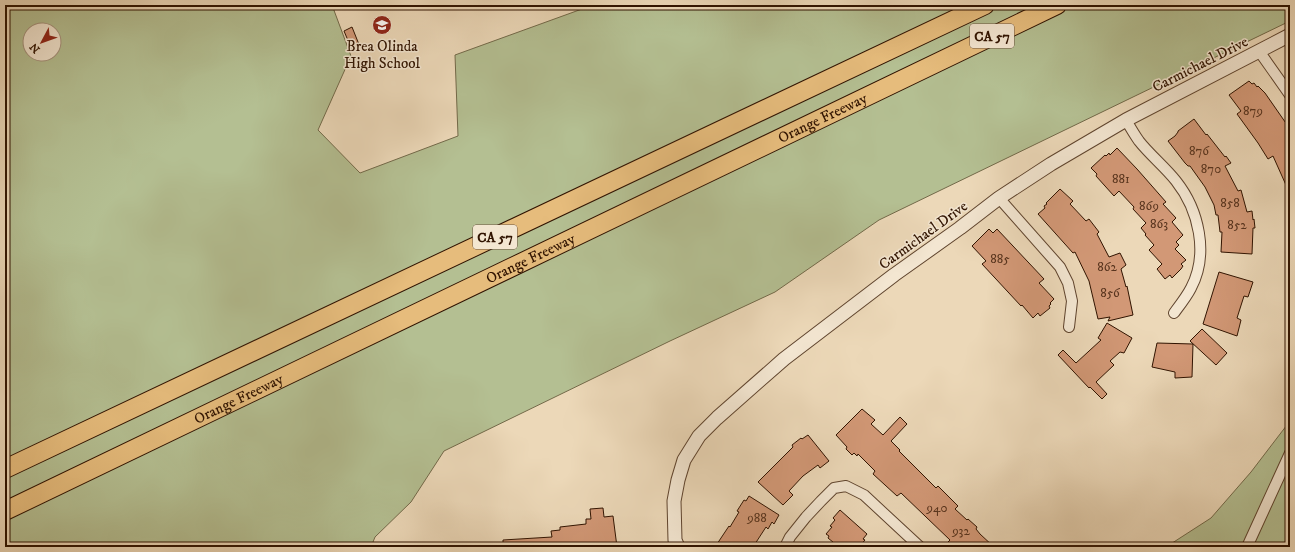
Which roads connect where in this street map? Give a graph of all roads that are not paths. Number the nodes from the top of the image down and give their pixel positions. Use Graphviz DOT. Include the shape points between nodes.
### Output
graph roads {
  1 [pos="985,5"];
  2 [pos="1057,5"];
  3 [pos="1290,35"];
  4 [pos="1259,51"];
  5 [pos="1290,95"];
  6 [pos="1126,120"];
  7 [pos="999,198"];
  8 [pos="1174,313"];
  9 [pos="1069,327"];
  10 [pos="1290,453"];
  11 [pos="5,469"];
  12 [pos="5,511"];
  13 [pos="678,547"];
  14 [pos="784,547"];
  15 [pos="920,547"];
  16 [pos="1248,547"];
  1 -- 11 [label="highway, CA 57"];
  2 -- 12 [label="highway, Orange Freeway / CA 57"];
  3 -- 4 [label="street, Carmichael Drive"];
  4 -- 5 [label="street"];
  4 -- 6 [label="street, Carmichael Drive"];
  6 -- 7 [label="street, Carmichael Drive"];
  6 -- 8 [label="street" via="1140,141 1184,193 1191,205 1200,233 1200,262 1192,287"];
  7 -- 9 [label="street" via="1060,267 1072,301"];
  7 -- 13 [label="street, Carmichael Drive" via="784,360 699,436 684,460 674,501"];
  10 -- 16 [label="street"];
  14 -- 15 [label="street" via="806,517 834,488 846,486 864,495"];
}
